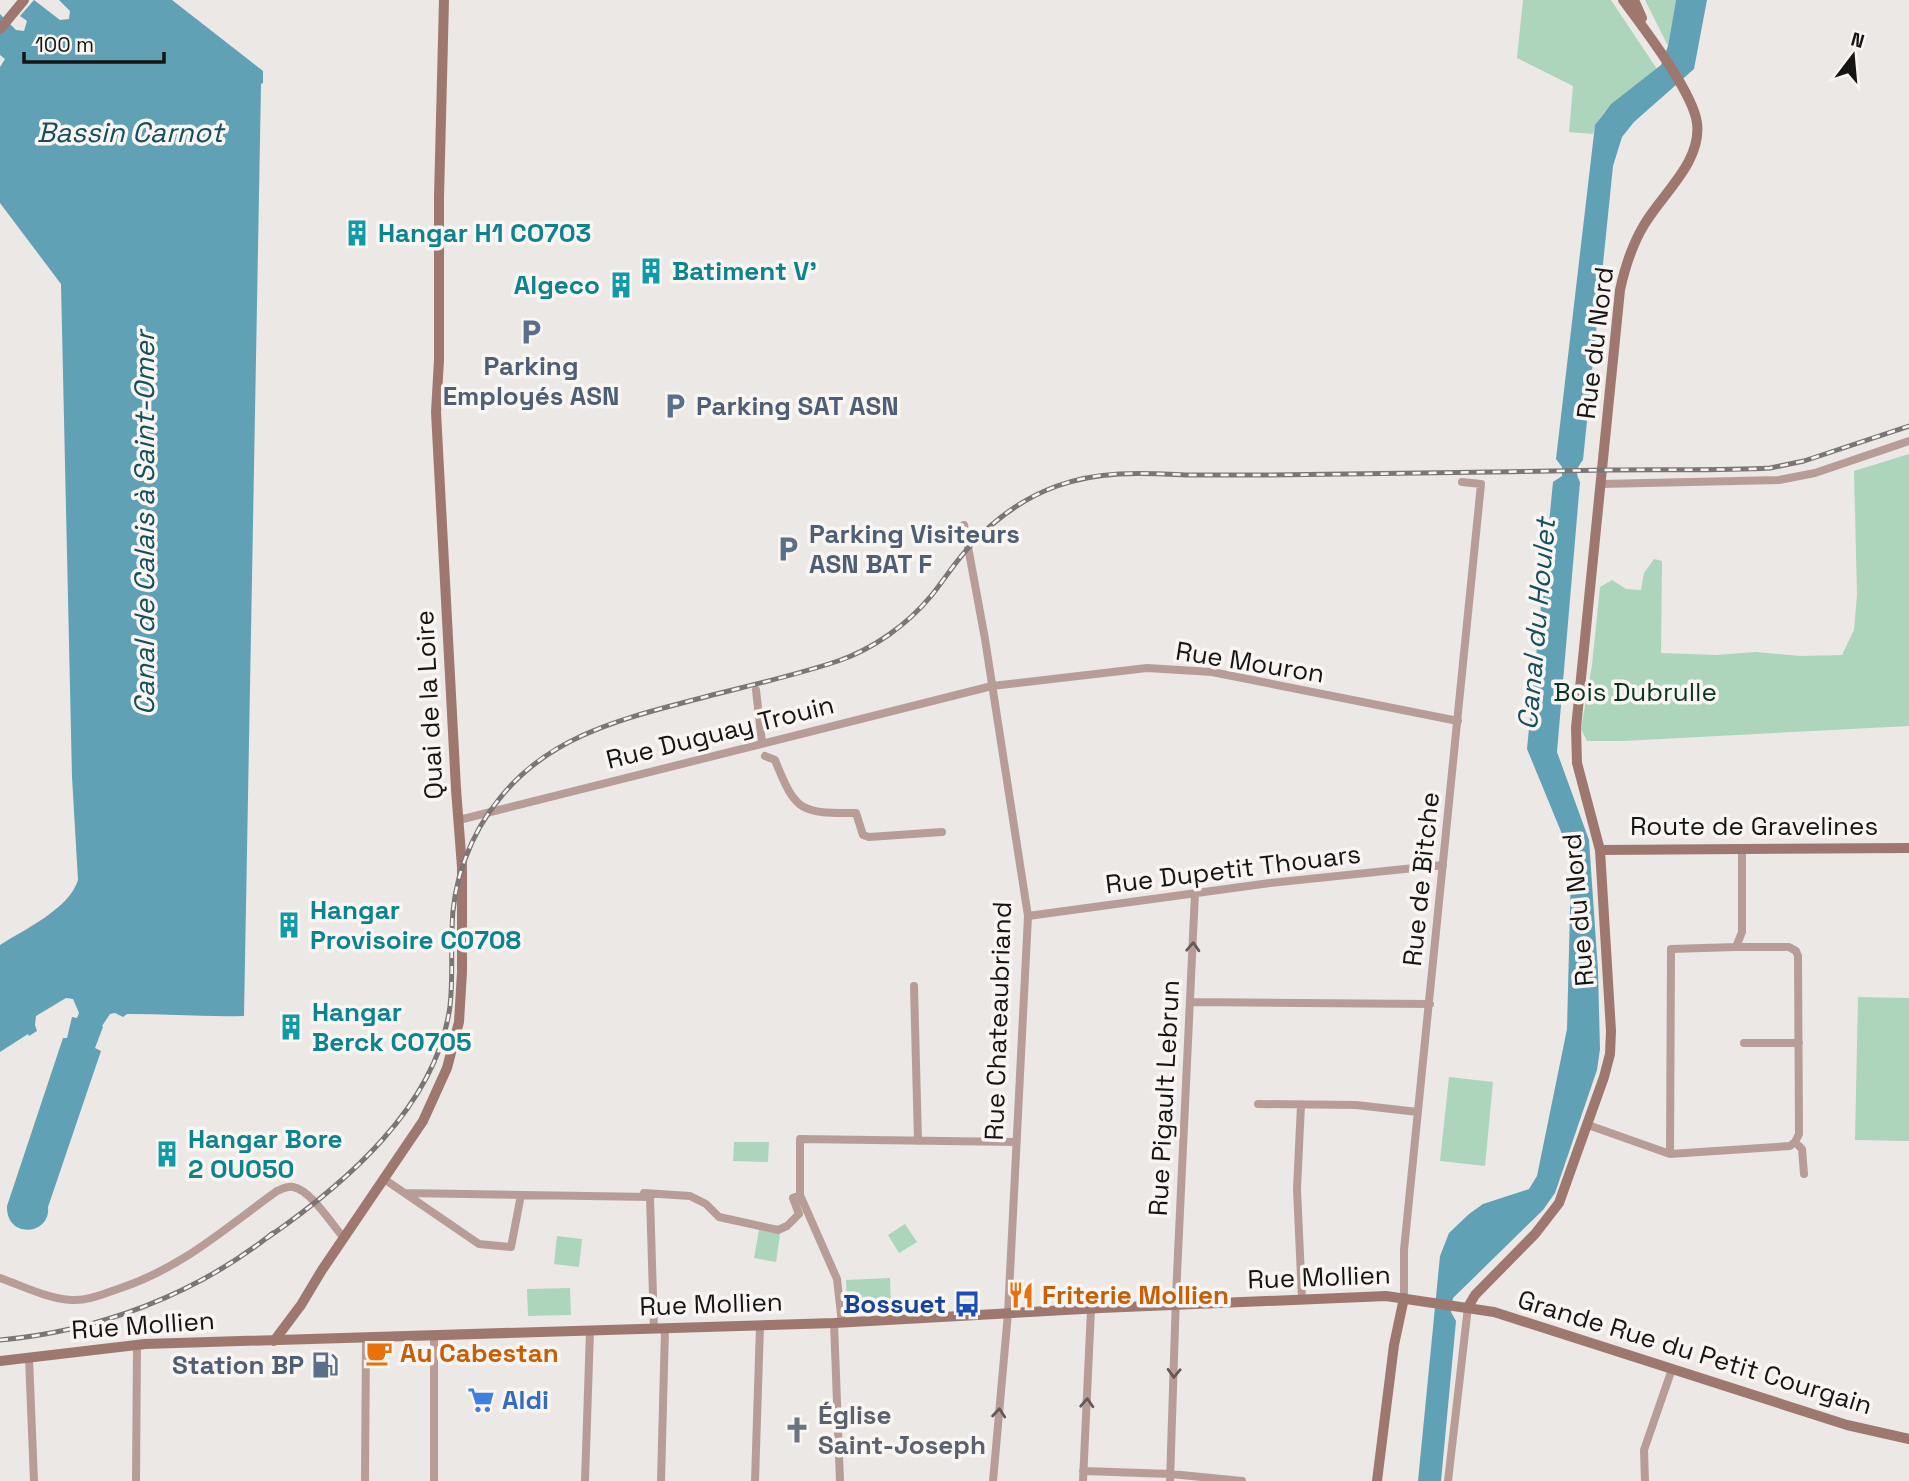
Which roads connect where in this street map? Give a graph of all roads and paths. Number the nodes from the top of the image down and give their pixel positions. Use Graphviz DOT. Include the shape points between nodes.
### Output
graph roads {
  1 [pos="24,0"];
  2 [pos="442,0"];
  3 [pos="1623,0"];
  4 [pos="1634,0"];
  5 [pos="0,29"];
  6 [pos="1649,33"];
  7 [pos="1909,441"];
  8 [pos="1462,482"];
  9 [pos="1602,484"];
  10 [pos="964,525"];
  11 [pos="992,685"];
  12 [pos="756,690"];
  13 [pos="1458,721"];
  14 [pos="762,743"];
  15 [pos="765,756"];
  16 [pos="460,820"];
  17 [pos="942,832"];
  18 [pos="1909,848"];
  19 [pos="1600,849"];
  20 [pos="1742,849"];
  21 [pos="1443,865"];
  22 [pos="1195,893"];
  23 [pos="1028,916"];
  24 [pos="1736,947"];
  25 [pos="915,986"];
  26 [pos="1190,1002"];
  27 [pos="1430,1004"];
  28 [pos="1744,1043"];
  29 [pos="1799,1043"];
  30 [pos="1258,1104"];
  31 [pos="1301,1105"];
  32 [pos="1418,1112"];
  33 [pos="1588,1125"];
  34 [pos="918,1141"];
  35 [pos="1016,1142"];
  36 [pos="1795,1142"];
  37 [pos="1671,1154"];
  38 [pos="1804,1174"];
  39 [pos="384,1179"];
  40 [pos="405,1193"];
  41 [pos="521,1195"];
  42 [pos="800,1195"];
  43 [pos="646,1197"];
  44 [pos="344,1238"];
  45 [pos="0,1278"];
  46 [pos="1404,1298"];
  47 [pos="1302,1299"];
  48 [pos="1454,1304"];
  49 [pos="1176,1305"];
  50 [pos="1468,1307"];
  51 [pos="1091,1309"];
  52 [pos="1007,1313"];
  53 [pos="838,1323"];
  54 [pos="760,1326"];
  55 [pos="659,1329"];
  56 [pos="590,1331"];
  57 [pos="434,1336"];
  58 [pos="366,1338"];
  59 [pos="274,1340"];
  60 [pos="137,1345"];
  61 [pos="29,1358"];
  62 [pos="0,1361"];
  63 [pos="1672,1369"];
  64 [pos="1909,1439"];
  65 [pos="1083,1471"];
  66 [pos="1170,1478"];
  67 [pos="34,1481"];
  68 [pos="136,1481"];
  69 [pos="365,1481"];
  70 [pos="434,1481"];
  71 [pos="585,1481"];
  72 [pos="661,1481"];
  73 [pos="755,1481"];
  74 [pos="841,1481"];
  75 [pos="993,1481"];
  76 [pos="1083,1481"];
  77 [pos="1242,1481"];
  78 [pos="1377,1481"];
  79 [pos="1448,1481"];
  80 [pos="1646,1481"];
  1 -- 5 [label="street"];
  2 -- 16 [label="street, Quai de la Loire" via="436,412"];
  3 -- 6 [label="street, Rue du Nord"];
  4 -- 6 [label="street, Rue du Nord"];
  6 -- 9 [label="street, Rue du Nord" via="1685,93 1697,124 1694,149 1642,227 1622,283"];
  7 -- 9 [label="street" via="1779,481"];
  8 -- 13 [label="street, Rue de Bitche" via="1481,484"];
  9 -- 19 [label="street, Rue du Nord" via="1575,739"];
  10 -- 11 [label="street, Rue Chateaubriand"];
  11 -- 13 [label="street, Rue Mouron" via="1135,669 1188,669"];
  11 -- 14 [label="street, Rue Duguay Trouin"];
  11 -- 23 [label="street, Rue Chateaubriand"];
  12 -- 14 [label="street"];
  13 -- 21 [label="street, Rue de Bitche"];
  14 -- 16 [label="street, Rue Duguay Trouin"];
  15 -- 17 [label="street" via="775,760 795,801 818,813 856,813 863,835"];
  16 -- 39 [label="street, Quai de la Loire" via="463,972 459,1022 432,1105"];
  18 -- 20 [label="street, Route de Gravelines"];
  19 -- 20 [label="street, Route de Gravelines"];
  19 -- 33 [label="street, Rue du Nord" via="1611,1039"];
  20 -- 24 [label="street" via="1742,932"];
  21 -- 22 [label="street, Rue Dupetit Thouars"];
  21 -- 27 [label="street, Rue de Bitche"];
  22 -- 23 [label="street, Rue Dupetit Thouars"];
  26 -- 22 [label="street, Rue Pigault Lebrun, one-way"];
  23 -- 35 [label="street, Rue Chateaubriand"];
  24 -- 29 [label="street" via="1796,951"];
  24 -- 37 [label="street" via="1671,949"];
  25 -- 34 [label="street"];
  26 -- 27 [label="street"];
  26 -- 49 [label="street, Rue Pigault Lebrun"];
  27 -- 32 [label="street, Rue de Bitche"];
  28 -- 29 [label="street"];
  29 -- 36 [label="street" via="1799,1134"];
  30 -- 31 [label="street"];
  31 -- 32 [label="street" via="1368,1105"];
  31 -- 47 [label="street" via="1297,1189"];
  32 -- 46 [label="street, Rue de Bitche" via="1403,1260"];
  33 -- 37 [label="street"];
  33 -- 50 [label="street, Rue du Nord" via="1554,1211"];
  34 -- 35 [label="street"];
  34 -- 42 [label="street" via="800,1139"];
  35 -- 52 [label="street, Rue Chateaubriand"];
  36 -- 37 [label="street"];
  36 -- 38 [label="street" via="1802,1149"];
  39 -- 40 [label="street"];
  39 -- 44 [label="street, Quai de la Loire"];
  40 -- 41 [label="street"];
  40 -- 41 [label="street" via="479,1244 511,1247"];
  41 -- 43 [label="street"];
  42 -- 43 [label="street" via="793,1198 799,1213 778,1230 719,1217 690,1196 642,1193"];
  42 -- 53 [label="street" via="836,1279"];
  43 -- 55 [label="street"];
  44 -- 45 [label="street" via="307,1194 288,1187 177,1263 102,1295 61,1298"];
  44 -- 59 [label="street, Quai de la Loire"];
  46 -- 47 [label="street, Rue Mollien"];
  46 -- 48 [label="street, Rue Mollien"];
  46 -- 78 [label="street" via="1395,1335"];
  47 -- 49 [label="street, Rue Mollien"];
  48 -- 50 [label="street, Grande Rue du Petit Courgain"];
  49 -- 51 [label="street, Rue Mollien"];
  49 -- 66 [label="street, Rue Pigault Lebrun, one-way"];
  50 -- 63 [label="street, Grande Rue du Petit Courgain"];
  50 -- 79 [label="street"];
  51 -- 52 [label="street, Rue Mollien"];
  65 -- 51 [label="street, one-way"];
  52 -- 53 [label="street, Rue Mollien"];
  75 -- 52 [label="street, Rue Chateaubriand, one-way"];
  53 -- 54 [label="street, Rue Mollien"];
  53 -- 74 [label="street"];
  54 -- 55 [label="street, Rue Mollien"];
  54 -- 73 [label="street"];
  55 -- 56 [label="street, Rue Mollien"];
  55 -- 72 [label="street"];
  56 -- 57 [label="street, Rue Mollien"];
  56 -- 71 [label="street"];
  57 -- 58 [label="street, Rue Mollien"];
  57 -- 70 [label="street"];
  58 -- 59 [label="street, Rue Mollien"];
  58 -- 69 [label="street"];
  59 -- 60 [label="street, Rue Mollien"];
  60 -- 61 [label="street, Rue Mollien"];
  60 -- 68 [label="street"];
  61 -- 62 [label="street, Rue Mollien"];
  61 -- 67 [label="street"];
  63 -- 64 [label="street, Grande Rue du Petit Courgain" via="1847,1425"];
  63 -- 80 [label="street" via="1644,1450"];
  65 -- 66 [label="street"];
  65 -- 76 [label="street"];
  66 -- 77 [label="street"];
}
